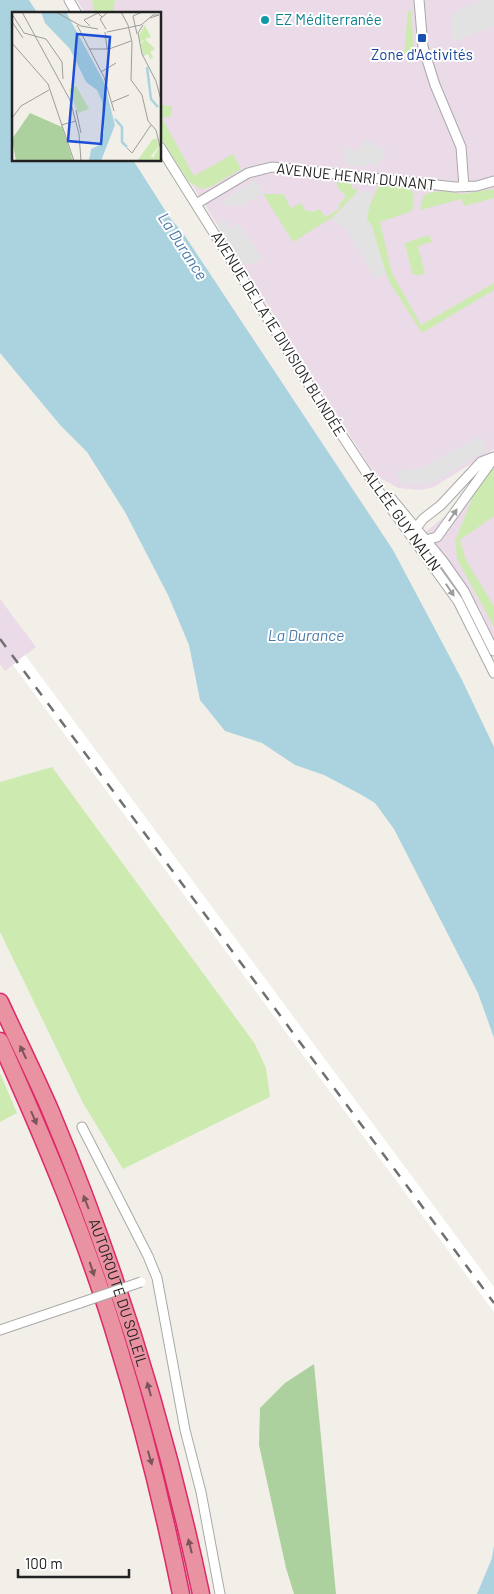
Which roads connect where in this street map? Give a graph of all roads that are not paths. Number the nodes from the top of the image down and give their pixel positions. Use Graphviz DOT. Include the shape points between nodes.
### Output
graph roads {
  1 [pos="69,0"];
  2 [pos="419,0"];
  3 [pos="76,12"];
  4 [pos="161,149"];
  5 [pos="494,182"];
  6 [pos="464,187"];
  7 [pos="196,204"];
  8 [pos="494,458"];
  9 [pos="361,464"];
  10 [pos="406,516"];
  11 [pos="423,519"];
  12 [pos="415,534"];
  13 [pos="437,537"];
  14 [pos="427,541"];
  15 [pos="439,556"];
  16 [pos="494,651"];
  17 [pos="494,673"];
  18 [pos="0,1002"];
  19 [pos="0,1041"];
  20 [pos="82,1127"];
  21 [pos="156,1278"];
  22 [pos="0,1330"];
  23 [pos="181,1594"];
  24 [pos="200,1594"];
  25 [pos="220,1594"];
  1 -- 3 [label="street"];
  2 -- 6 [label="street" via="423,47 435,85 462,147"];
  4 -- 7 [label="street, AVENUE DE LA 1E DIVISION BLINDÉE"];
  5 -- 6 [label="street, AVENUE HENRI DUNANT"];
  6 -- 7 [label="street, AVENUE HENRI DUNANT" via="272,166 248,173"];
  7 -- 9 [label="street, AVENUE DE LA 1E DIVISION BLINDÉE"];
  8 -- 11 [label="street" via="480,462 441,506"];
  13 -- 8 [label="street, one-way"];
  9 -- 10 [label="street, ALLÉE GUY NALIN"];
  9 -- 12 [label="street, ALLÉE GUY NALIN"];
  10 -- 11 [label="street"];
  10 -- 12 [label="street, ALLÉE GUY NALIN"];
  11 -- 12 [label="street"];
  12 -- 14 [label="street"];
  12 -- 14 [label="street, ALLÉE GUY NALIN"];
  12 -- 17 [label="street, ALLÉE GUY NALIN, one-way" via="458,601"];
  13 -- 14 [label="street"];
  13 -- 15 [label="street"];
  14 -- 15 [label="street, ALLÉE GUY NALIN"];
  15 -- 16 [label="street, ALLÉE GUY NALIN" via="464,592"];
  24 -- 18 [label="highway, AUTOROUTE DU SOLEIL, one-way" via="136,1342 95,1225 50,1112"];
  19 -- 23 [label="highway, AUTOROUTE DU SOLEIL, one-way" via="76,1222 119,1347 154,1472"];
  20 -- 21 [label="street"];
  21 -- 22 [label="street, bridge"];
  21 -- 25 [label="street"];
}
